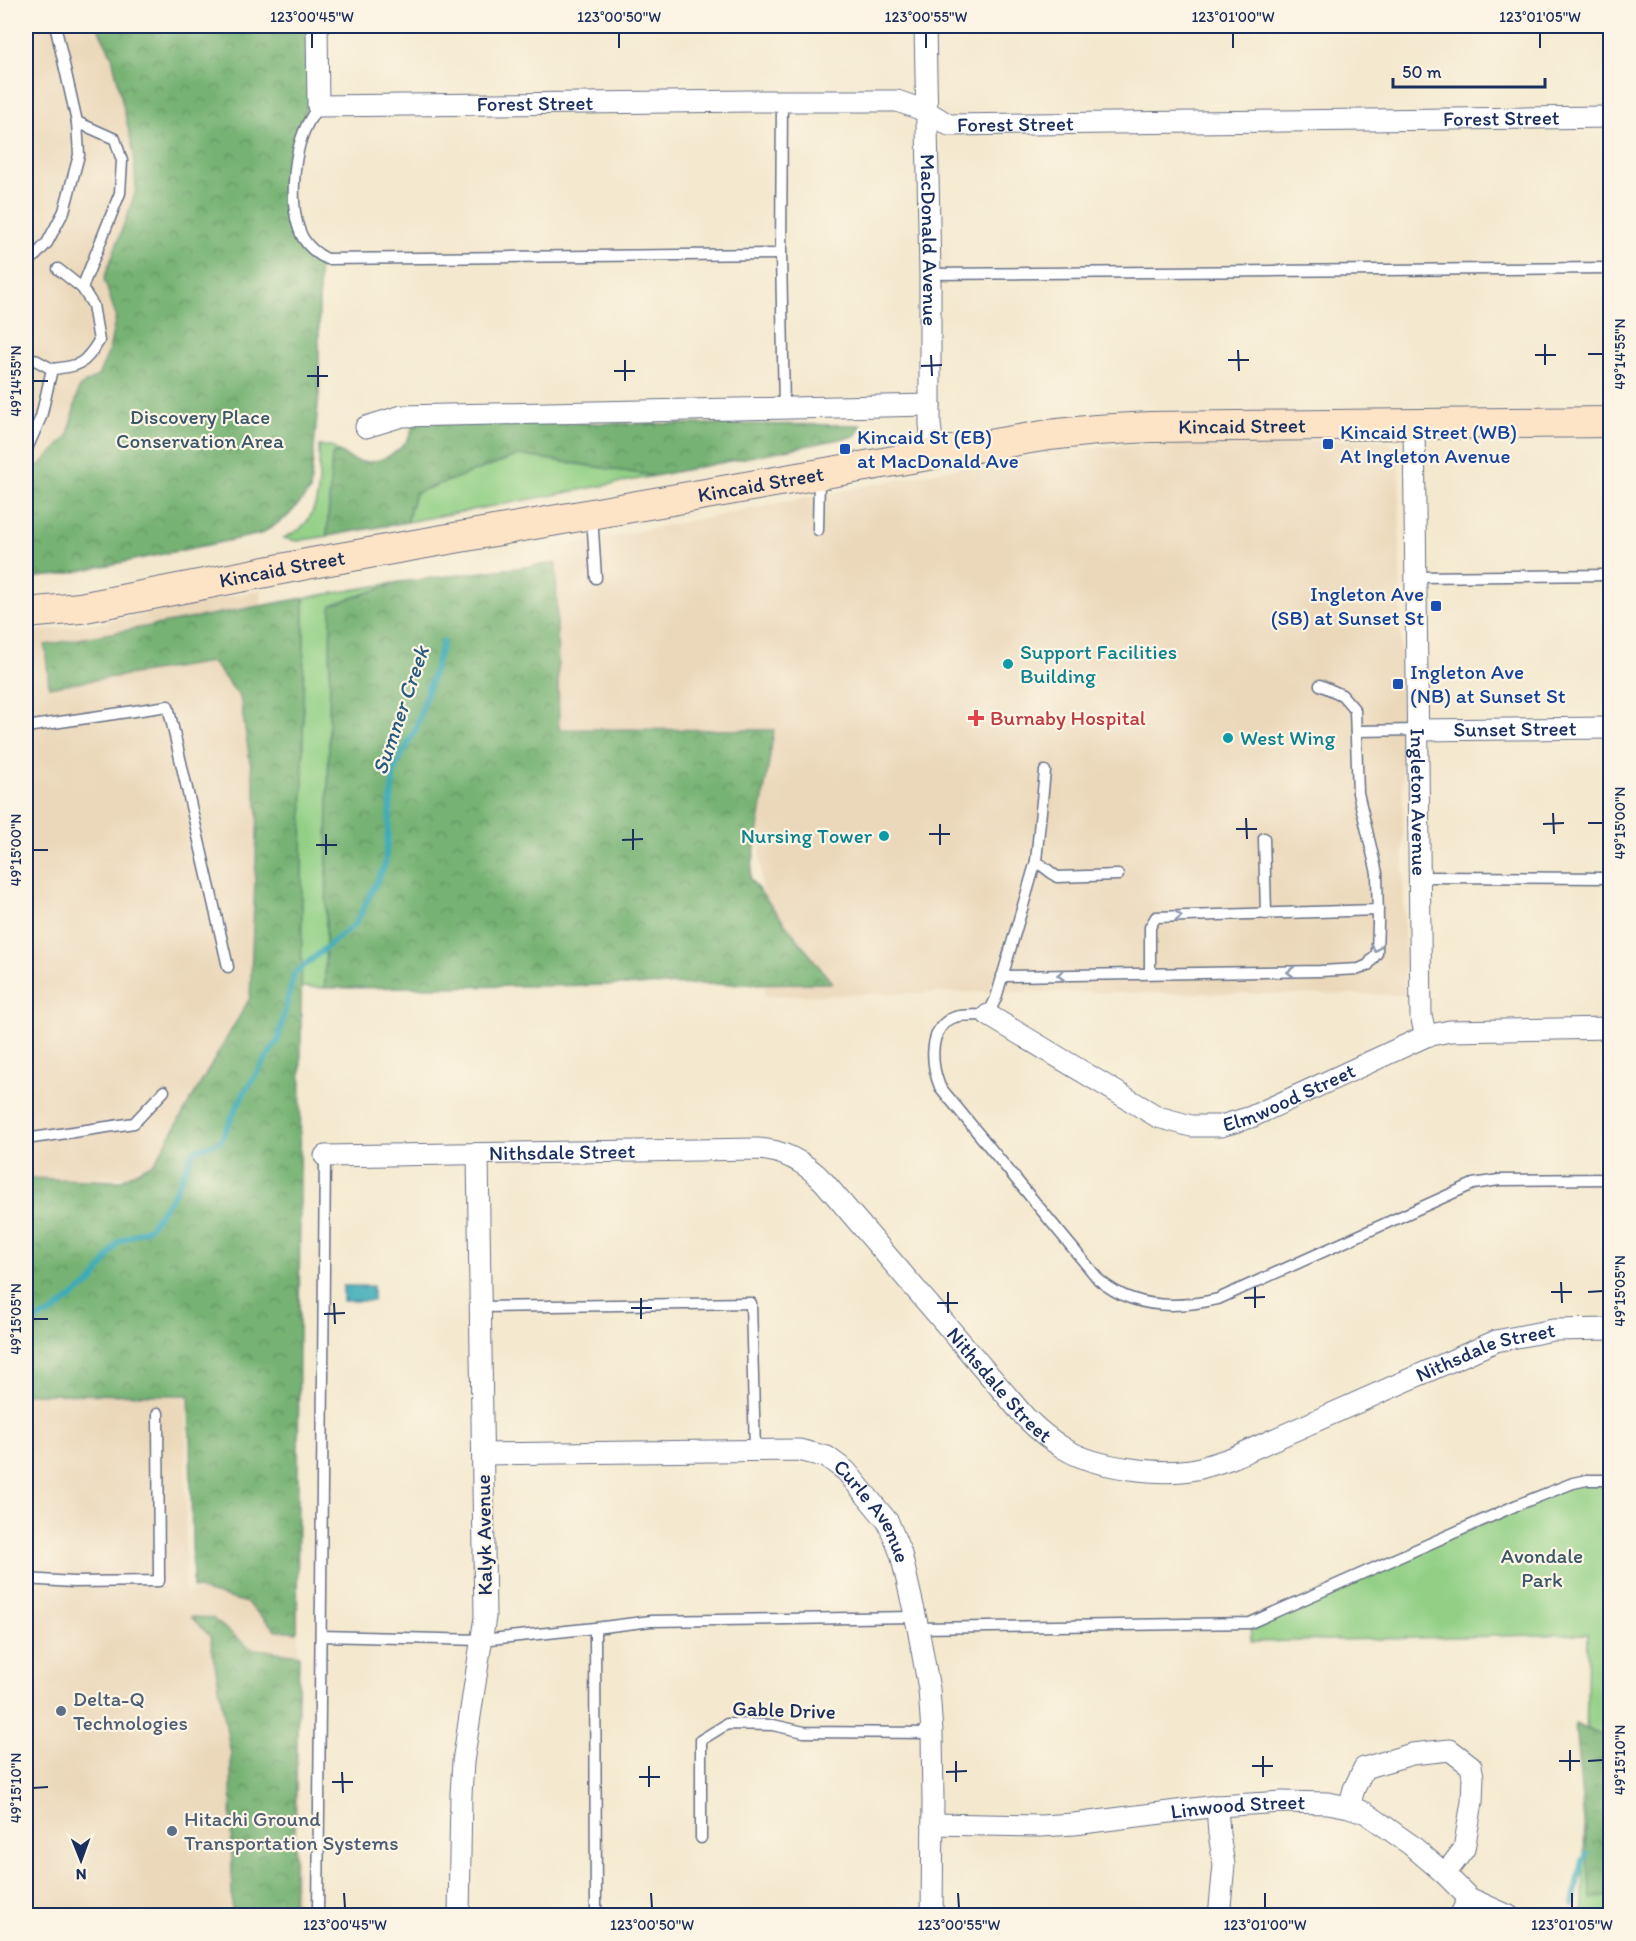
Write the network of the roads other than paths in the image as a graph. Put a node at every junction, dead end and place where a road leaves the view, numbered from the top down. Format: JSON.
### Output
{"nodes":[{"id":1,"x":53,"y":26,"type":"edge"},
{"id":2,"x":317,"y":26,"type":"edge"},
{"id":3,"x":925,"y":26,"type":"edge"},
{"id":4,"x":782,"y":101,"type":"junction"},
{"id":5,"x":318,"y":106,"type":"junction"},
{"id":6,"x":926,"y":111,"type":"junction"},
{"id":7,"x":1611,"y":117,"type":"edge"},
{"id":8,"x":77,"y":122,"type":"junction"},
{"id":9,"x":780,"y":254,"type":"junction"},
{"id":10,"x":34,"y":257,"type":"dead end"},
{"id":11,"x":1611,"y":268,"type":"edge"},
{"id":12,"x":58,"y":269,"type":"dead end"},
{"id":13,"x":930,"y":274,"type":"junction"},
{"id":14,"x":82,"y":288,"type":"junction"},
{"id":15,"x":26,"y":355,"type":"edge"},
{"id":16,"x":52,"y":369,"type":"junction"},
{"id":17,"x":930,"y":405,"type":"junction"},
{"id":18,"x":784,"y":408,"type":"junction"},
{"id":19,"x":1611,"y":422,"type":"edge"},
{"id":20,"x":1414,"y":424,"type":"junction"},
{"id":21,"x":366,"y":427,"type":"dead end"},
{"id":22,"x":26,"y":451,"type":"edge"},
{"id":23,"x":934,"y":454,"type":"junction"},
{"id":24,"x":819,"y":474,"type":"junction"},
{"id":25,"x":592,"y":514,"type":"junction"},
{"id":26,"x":819,"y":530,"type":"dead end"},
{"id":27,"x":1611,"y":575,"type":"edge"},
{"id":28,"x":1417,"y":577,"type":"junction"},
{"id":29,"x":596,"y":578,"type":"dead end"},
{"id":30,"x":26,"y":613,"type":"edge"},
{"id":31,"x":1320,"y":685,"type":"dead end"},
{"id":32,"x":26,"y":727,"type":"edge"},
{"id":33,"x":1611,"y":728,"type":"edge"},
{"id":34,"x":1419,"y":730,"type":"junction"},
{"id":35,"x":1356,"y":731,"type":"junction"},
{"id":36,"x":1045,"y":771,"type":"dead end"},
{"id":37,"x":1264,"y":838,"type":"dead end"},
{"id":38,"x":1036,"y":861,"type":"junction"},
{"id":39,"x":1118,"y":875,"type":"dead end"},
{"id":40,"x":1420,"y":877,"type":"junction"},
{"id":41,"x":1611,"y":878,"type":"edge"},
{"id":42,"x":1378,"y":910,"type":"junction"},
{"id":43,"x":1266,"y":914,"type":"junction"},
{"id":44,"x":228,"y":967,"type":"dead end"},
{"id":45,"x":1150,"y":973,"type":"junction"},
{"id":46,"x":1002,"y":976,"type":"junction"},
{"id":47,"x":988,"y":1015,"type":"junction"},
{"id":48,"x":1611,"y":1029,"type":"edge"},
{"id":49,"x":1426,"y":1036,"type":"junction"},
{"id":50,"x":164,"y":1091,"type":"dead end"},
{"id":51,"x":26,"y":1139,"type":"edge"},
{"id":52,"x":478,"y":1154,"type":"junction"},
{"id":53,"x":325,"y":1155,"type":"joint"},
{"id":54,"x":1611,"y":1179,"type":"edge"},
{"id":55,"x":481,"y":1307,"type":"junction"},
{"id":56,"x":1611,"y":1329,"type":"edge"},
{"id":57,"x":158,"y":1413,"type":"dead end"},
{"id":58,"x":755,"y":1451,"type":"junction"},
{"id":59,"x":483,"y":1454,"type":"junction"},
{"id":60,"x":1611,"y":1480,"type":"edge"},
{"id":61,"x":26,"y":1579,"type":"edge"},
{"id":62,"x":916,"y":1622,"type":"junction"},
{"id":63,"x":595,"y":1628,"type":"junction"},
{"id":64,"x":321,"y":1636,"type":"junction"},
{"id":65,"x":482,"y":1640,"type":"junction"},
{"id":66,"x":932,"y":1733,"type":"junction"},
{"id":67,"x":1217,"y":1806,"type":"junction"},
{"id":68,"x":1349,"y":1807,"type":"junction"},
{"id":69,"x":933,"y":1824,"type":"junction"},
{"id":70,"x":701,"y":1838,"type":"dead end"},
{"id":71,"x":1445,"y":1874,"type":"junction"},
{"id":72,"x":1464,"y":1907,"type":"edge"},
{"id":73,"x":318,"y":1916,"type":"edge"},
{"id":74,"x":459,"y":1916,"type":"edge"},
{"id":75,"x":597,"y":1916,"type":"edge"},
{"id":76,"x":932,"y":1916,"type":"edge"},
{"id":77,"x":1219,"y":1916,"type":"edge"},
{"id":78,"x":1509,"y":1916,"type":"edge"}],
"edges":[{"from":1,"to":8,"type":"lane"},
{"from":2,"to":5,"type":"street"},
{"from":3,"to":6,"type":"street","name":"MacDonald Avenue"},
{"from":4,"to":5,"type":"street","name":"Forest Street"},
{"from":4,"to":6,"type":"street","name":"Forest Street"},
{"from":4,"to":9,"type":"lane"},
{"from":5,"to":9,"type":"lane"},
{"from":6,"to":7,"type":"street","name":"Forest Street"},
{"from":6,"to":13,"type":"street","name":"MacDonald Avenue"},
{"from":8,"to":10,"type":"lane"},
{"from":8,"to":14,"type":"lane"},
{"from":9,"to":18,"type":"lane"},
{"from":11,"to":13,"type":"lane"},
{"from":12,"to":14,"type":"lane"},
{"from":13,"to":17,"type":"street","name":"MacDonald Avenue"},
{"from":14,"to":16,"type":"lane"},
{"from":15,"to":16,"type":"lane"},
{"from":16,"to":22,"type":"lane"},
{"from":17,"to":18,"type":"street"},
{"from":17,"to":23,"type":"street","name":"MacDonald Avenue"},
{"from":18,"to":21,"type":"street"},
{"from":19,"to":20,"type":"street","name":"Kincaid Street"},
{"from":20,"to":23,"type":"street","name":"Kincaid Street"},
{"from":20,"to":28,"type":"street","name":"Ingleton Avenue"},
{"from":23,"to":24,"type":"street","name":"Kincaid Street"},
{"from":24,"to":25,"type":"street","name":"Kincaid Street"},
{"from":24,"to":26,"type":"lane"},
{"from":25,"to":29,"type":"lane"},
{"from":25,"to":30,"type":"street","name":"Kincaid Street"},
{"from":27,"to":28,"type":"lane"},
{"from":28,"to":34,"type":"street","name":"Ingleton Avenue"},
{"from":31,"to":35,"type":"lane"},
{"from":32,"to":44,"type":"lane"},
{"from":33,"to":34,"type":"street","name":"Sunset Street"},
{"from":34,"to":35,"type":"lane"},
{"from":34,"to":40,"type":"street","name":"Ingleton Avenue"},
{"from":35,"to":42,"type":"lane"},
{"from":36,"to":38,"type":"lane"},
{"from":37,"to":43,"type":"lane"},
{"from":38,"to":39,"type":"lane"},
{"from":38,"to":46,"type":"lane"},
{"from":40,"to":41,"type":"lane"},
{"from":40,"to":49,"type":"street","name":"Ingleton Avenue"},
{"from":42,"to":43,"type":"lane"},
{"from":42,"to":45,"type":"lane","one_way":true},
{"from":45,"to":43,"type":"lane","one_way":true},
{"from":45,"to":46,"type":"lane","one_way":true},
{"from":46,"to":47,"type":"lane"},
{"from":47,"to":49,"type":"street","name":"Elmwood Street"},
{"from":47,"to":54,"type":"lane"},
{"from":48,"to":49,"type":"street","name":"Elmwood Street"},
{"from":50,"to":51,"type":"lane"},
{"from":52,"to":53,"type":"street","name":"Nithsdale Street"},
{"from":52,"to":55,"type":"street","name":"Kalyk Avenue"},
{"from":52,"to":56,"type":"street","name":"Nithsdale Street"},
{"from":53,"to":64,"type":"lane"},
{"from":55,"to":58,"type":"lane"},
{"from":55,"to":59,"type":"street","name":"Kalyk Avenue"},
{"from":57,"to":61,"type":"lane"},
{"from":58,"to":59,"type":"street","name":"Curle Avenue"},
{"from":58,"to":62,"type":"street","name":"Curle Avenue"},
{"from":59,"to":65,"type":"street","name":"Kalyk Avenue"},
{"from":60,"to":62,"type":"lane"},
{"from":62,"to":63,"type":"lane"},
{"from":62,"to":66,"type":"street","name":"Curle Avenue"},
{"from":63,"to":65,"type":"lane"},
{"from":63,"to":75,"type":"lane"},
{"from":64,"to":65,"type":"lane"},
{"from":64,"to":73,"type":"lane"},
{"from":65,"to":74,"type":"street","name":"Kalyk Avenue"},
{"from":66,"to":69,"type":"street","name":"Curle Avenue"},
{"from":66,"to":70,"type":"lane","name":"Gable Drive"},
{"from":67,"to":68,"type":"street","name":"Linwood Street"},
{"from":67,"to":69,"type":"street","name":"Linwood Street"},
{"from":67,"to":77,"type":"street"},
{"from":68,"to":71,"type":"street","name":"Linwood Street"},
{"from":68,"to":71,"type":"street"},
{"from":69,"to":76,"type":"street","name":"Curle Avenue"},
{"from":71,"to":72,"type":"street","name":"Linwood Street"},
{"from":72,"to":78,"type":"street","name":"Linwood Street"}]}
